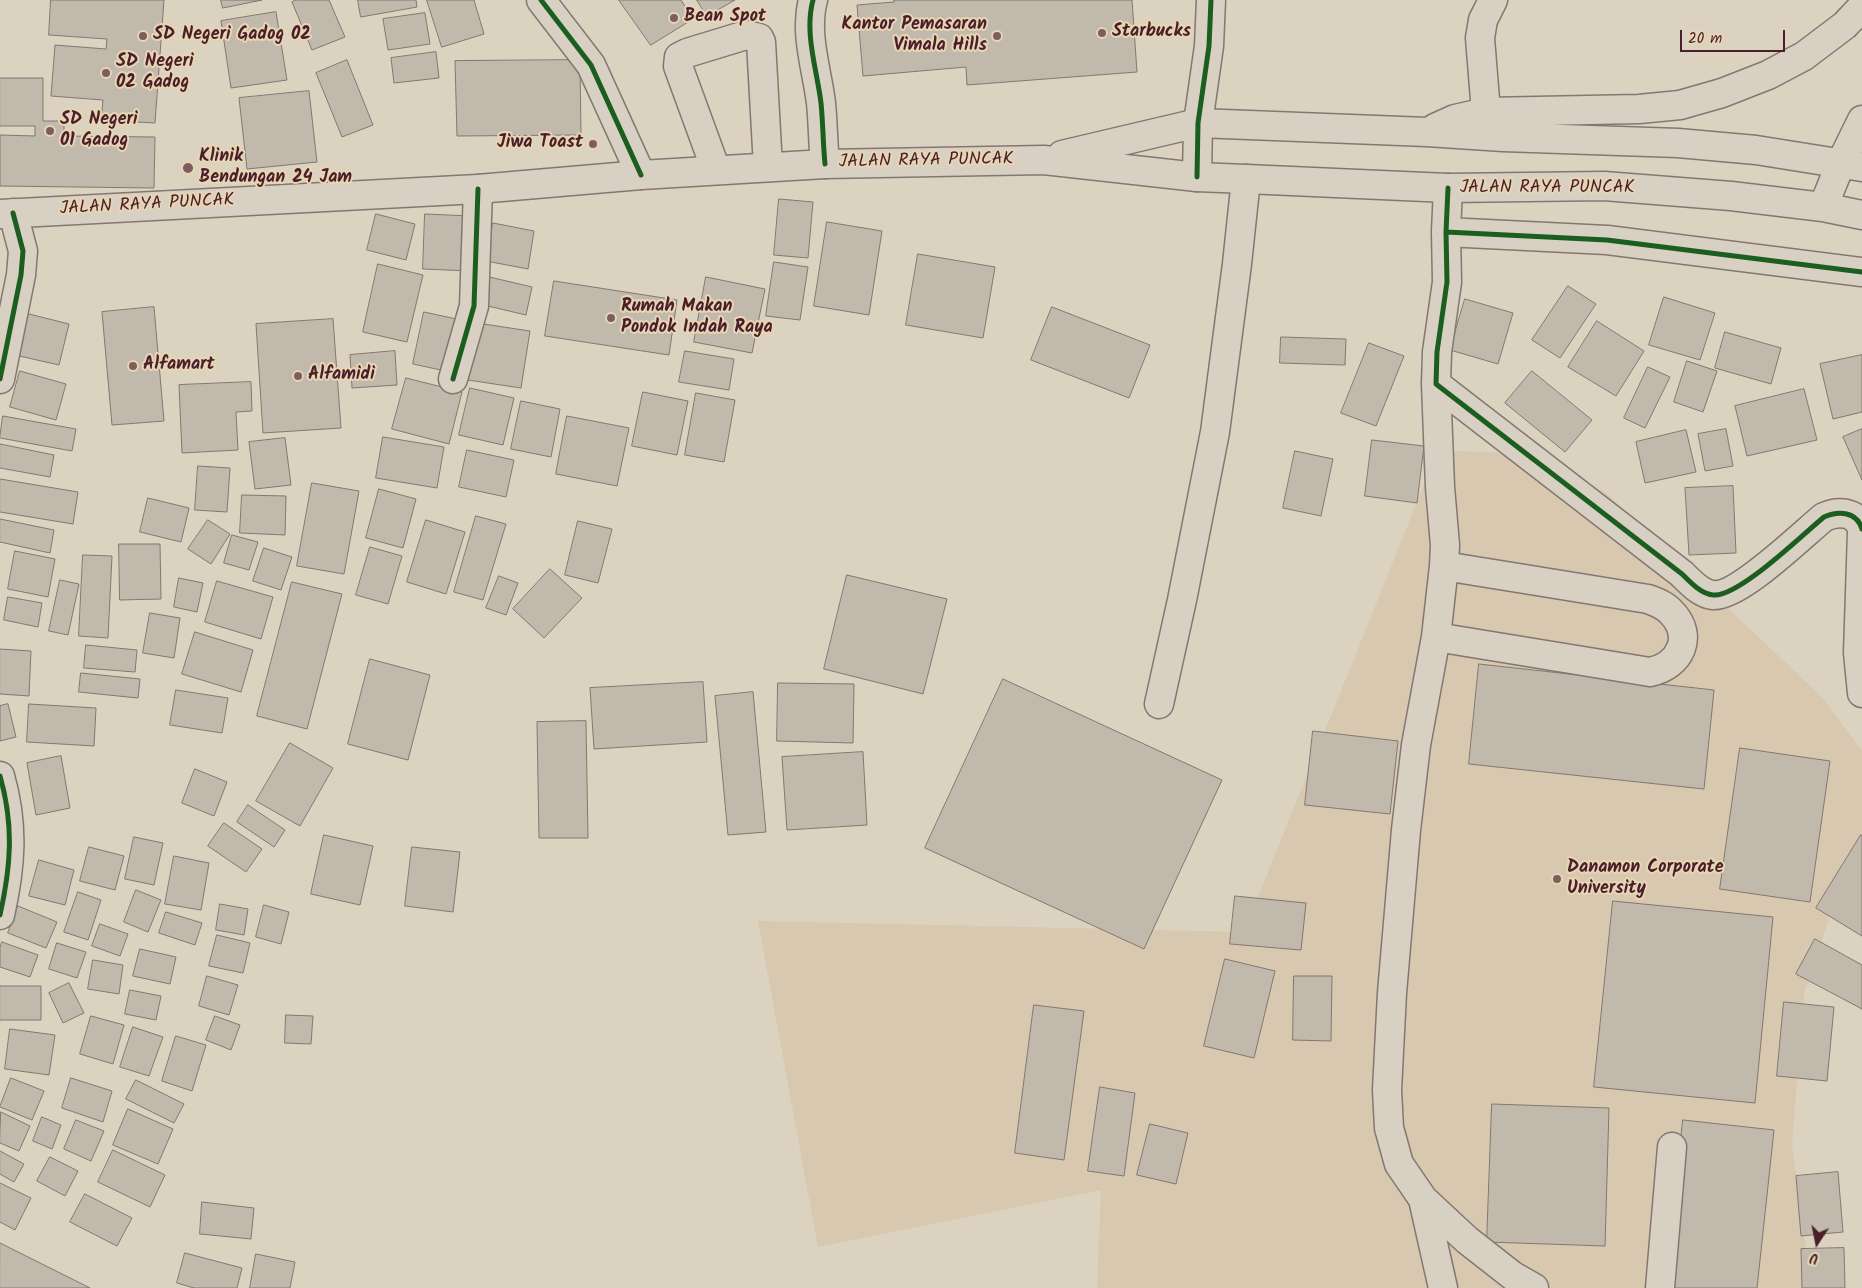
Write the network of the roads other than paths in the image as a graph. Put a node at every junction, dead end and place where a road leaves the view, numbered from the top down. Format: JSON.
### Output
{"nodes":[{"id":1,"x":541,"y":0,"type":"edge"},
{"id":2,"x":813,"y":0,"type":"edge"},
{"id":3,"x":1211,"y":0,"type":"edge"},
{"id":4,"x":1493,"y":0,"type":"edge"},
{"id":5,"x":1862,"y":7,"type":"edge"},
{"id":6,"x":1486,"y":112,"type":"junction"},
{"id":7,"x":1862,"y":120,"type":"edge"},
{"id":8,"x":1198,"y":123,"type":"junction"},
{"id":9,"x":1427,"y":132,"type":"junction"},
{"id":10,"x":1044,"y":160,"type":"junction"},
{"id":11,"x":825,"y":164,"type":"junction"},
{"id":12,"x":1851,"y":165,"type":"edge"},
{"id":13,"x":768,"y":167,"type":"junction"},
{"id":14,"x":716,"y":170,"type":"junction"},
{"id":15,"x":641,"y":175,"type":"junction"},
{"id":16,"x":1197,"y":176,"type":"junction"},
{"id":17,"x":1246,"y":179,"type":"junction"},
{"id":18,"x":1448,"y":188,"type":"junction"},
{"id":19,"x":478,"y":189,"type":"junction"},
{"id":20,"x":1823,"y":207,"type":"junction"},
{"id":21,"x":7,"y":214,"type":"edge"},
{"id":22,"x":1862,"y":215,"type":"edge"},
{"id":23,"x":1446,"y":232,"type":"junction"},
{"id":24,"x":1862,"y":272,"type":"edge"},
{"id":25,"x":0,"y":379,"type":"edge"},
{"id":26,"x":452,"y":379,"type":"dead end"},
{"id":27,"x":1436,"y":384,"type":"junction"},
{"id":28,"x":1862,"y":530,"type":"edge"},
{"id":29,"x":1444,"y":566,"type":"junction"},
{"id":30,"x":1436,"y":637,"type":"junction"},
{"id":31,"x":1862,"y":693,"type":"edge"},
{"id":32,"x":1159,"y":704,"type":"dead end"},
{"id":33,"x":0,"y":776,"type":"edge"},
{"id":34,"x":0,"y":915,"type":"edge"},
{"id":35,"x":1672,"y":1147,"type":"dead end"},
{"id":36,"x":1422,"y":1199,"type":"junction"},
{"id":37,"x":1443,"y":1288,"type":"edge"},
{"id":38,"x":1534,"y":1288,"type":"edge"},
{"id":39,"x":1660,"y":1288,"type":"edge"}],
"edges":[{"from":1,"to":15,"type":"main road"},
{"from":2,"to":11,"type":"main road"},
{"from":3,"to":8,"type":"main road"},
{"from":4,"to":6,"type":"main road"},
{"from":5,"to":6,"type":"main road"},
{"from":6,"to":9,"type":"main road"},
{"from":7,"to":12,"type":"main road"},
{"from":8,"to":9,"type":"main road","name":"JALAN RAYA PUNCAK"},
{"from":8,"to":10,"type":"main road","name":"JALAN RAYA PUNCAK"},
{"from":8,"to":16,"type":"main road"},
{"from":9,"to":12,"type":"main road","name":"JALAN RAYA PUNCAK"},
{"from":10,"to":11,"type":"main road","name":"JALAN RAYA PUNCAK"},
{"from":10,"to":16,"type":"main road","name":"JALAN RAYA PUNCAK"},
{"from":11,"to":13,"type":"main road","name":"JALAN RAYA PUNCAK"},
{"from":12,"to":20,"type":"main road"},
{"from":13,"to":14,"type":"main road","name":"JALAN RAYA PUNCAK"},
{"from":13,"to":14,"type":"main road"},
{"from":14,"to":15,"type":"main road","name":"JALAN RAYA PUNCAK"},
{"from":15,"to":19,"type":"main road","name":"JALAN RAYA PUNCAK"},
{"from":16,"to":17,"type":"main road","name":"JALAN RAYA PUNCAK"},
{"from":17,"to":18,"type":"main road","name":"JALAN RAYA PUNCAK"},
{"from":17,"to":32,"type":"main road"},
{"from":18,"to":20,"type":"main road","name":"JALAN RAYA PUNCAK"},
{"from":18,"to":23,"type":"main road"},
{"from":19,"to":21,"type":"main road","name":"JALAN RAYA PUNCAK"},
{"from":19,"to":26,"type":"main road"},
{"from":20,"to":22,"type":"main road","name":"JALAN RAYA PUNCAK"},
{"from":21,"to":25,"type":"main road"},
{"from":23,"to":24,"type":"main road"},
{"from":23,"to":27,"type":"main road"},
{"from":27,"to":28,"type":"main road"},
{"from":27,"to":29,"type":"main road"},
{"from":28,"to":31,"type":"main road"},
{"from":29,"to":30,"type":"main road"},
{"from":29,"to":30,"type":"main road"},
{"from":30,"to":36,"type":"main road"},
{"from":33,"to":34,"type":"main road"},
{"from":35,"to":39,"type":"main road"},
{"from":36,"to":37,"type":"main road"},
{"from":36,"to":38,"type":"main road"}]}
